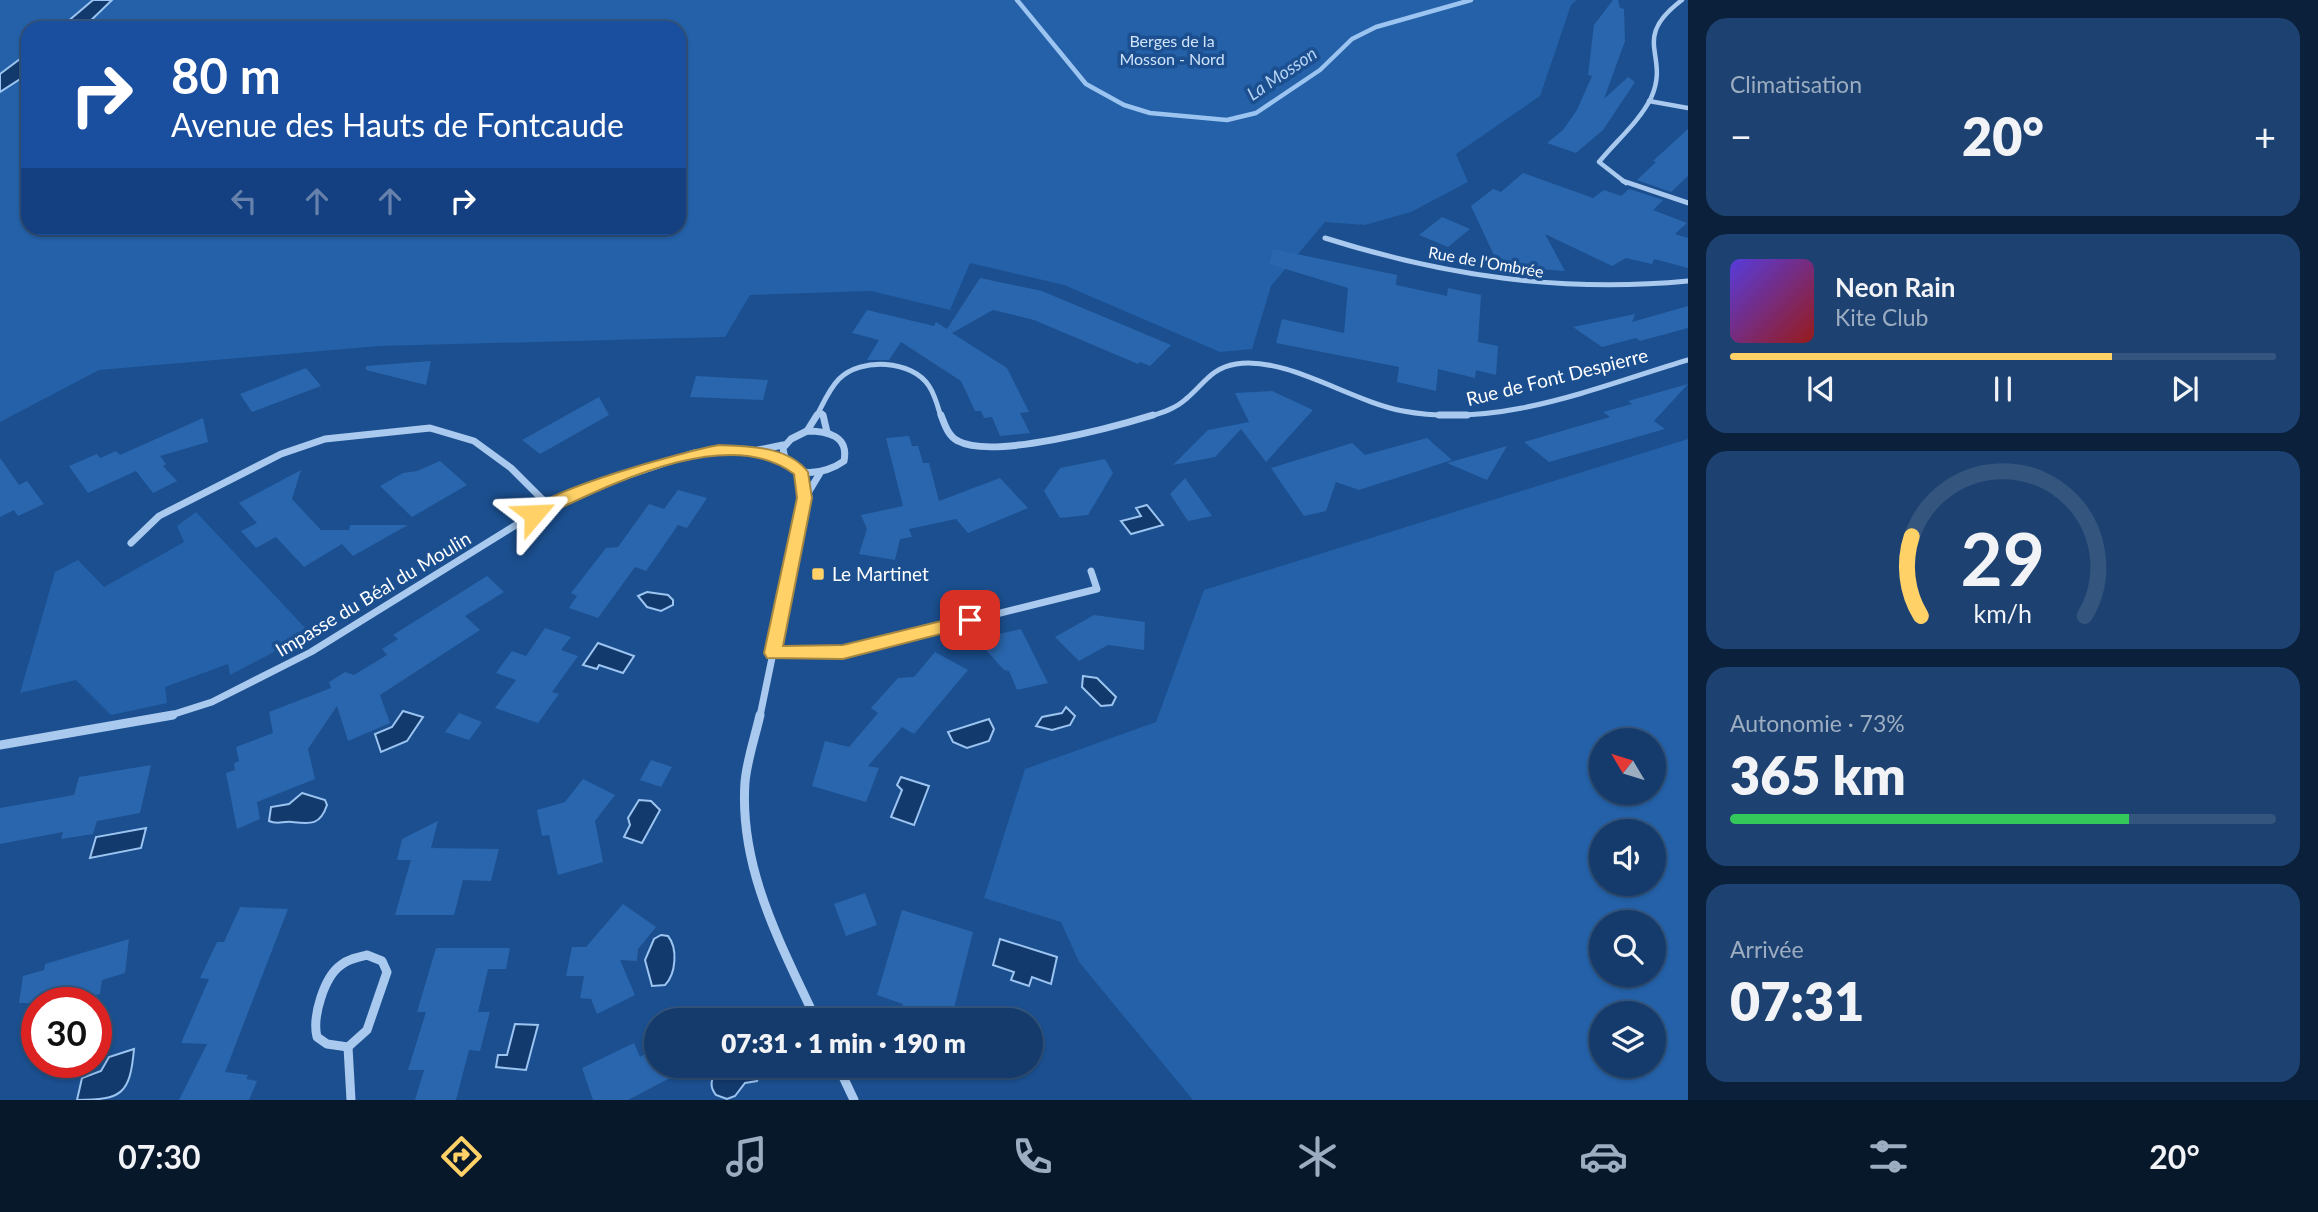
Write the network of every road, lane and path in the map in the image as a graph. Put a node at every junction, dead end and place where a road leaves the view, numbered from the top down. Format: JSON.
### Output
{"nodes":[{"id":1,"x":1682,"y":0,"type":"edge"},
{"id":2,"x":1649,"y":101,"type":"junction"},
{"id":3,"x":1688,"y":108,"type":"edge"},
{"id":4,"x":1688,"y":204,"type":"edge"},
{"id":5,"x":1325,"y":238,"type":"dead end"},
{"id":6,"x":1688,"y":281,"type":"edge"},
{"id":7,"x":1688,"y":360,"type":"edge"},
{"id":8,"x":822,"y":413,"type":"junction"},
{"id":9,"x":807,"y":431,"type":"junction"},
{"id":10,"x":827,"y":432,"type":"junction"},
{"id":11,"x":783,"y":445,"type":"junction"},
{"id":12,"x":754,"y":451,"type":"junction"},
{"id":13,"x":783,"y":459,"type":"junction"},
{"id":14,"x":801,"y":472,"type":"junction"},
{"id":15,"x":820,"y":474,"type":"junction"},
{"id":16,"x":805,"y":498,"type":"junction"},
{"id":17,"x":549,"y":506,"type":"junction"},
{"id":18,"x":131,"y":543,"type":"dead end"},
{"id":19,"x":1091,"y":571,"type":"dead end"},
{"id":20,"x":773,"y":653,"type":"junction"},
{"id":21,"x":0,"y":745,"type":"edge"},
{"id":22,"x":810,"y":1008,"type":"edge"},
{"id":23,"x":348,"y":1047,"type":"junction"},
{"id":24,"x":844,"y":1078,"type":"edge"},
{"id":25,"x":351,"y":1100,"type":"edge"},
{"id":26,"x":854,"y":1100,"type":"edge"}],
"edges":[{"from":1,"to":2,"type":"street"},
{"from":2,"to":3,"type":"street"},
{"from":2,"to":4,"type":"street"},
{"from":5,"to":6,"type":"street","name":"Rue de l'Ombrée"},
{"from":7,"to":8,"type":"street","name":"Rue de Font Despierre"},
{"from":8,"to":9,"type":"street","name":"Rue de Font Despierre"},
{"from":8,"to":10,"type":"street"},
{"from":9,"to":10,"type":"street"},
{"from":9,"to":11,"type":"street"},
{"from":10,"to":15,"type":"street"},
{"from":11,"to":12,"type":"street","name":"Impasse du Béal du Moulin"},
{"from":11,"to":13,"type":"street"},
{"from":12,"to":13,"type":"street","name":"Impasse du Béal du Moulin"},
{"from":12,"to":17,"type":"street","name":"Impasse du Béal du Moulin"},
{"from":13,"to":14,"type":"street"},
{"from":14,"to":15,"type":"street"},
{"from":14,"to":16,"type":"street"},
{"from":15,"to":16,"type":"street"},
{"from":16,"to":20,"type":"street"},
{"from":17,"to":18,"type":"street"},
{"from":17,"to":21,"type":"street","name":"Impasse du Béal du Moulin"},
{"from":19,"to":20,"type":"street"},
{"from":20,"to":22,"type":"street"},
{"from":23,"to":23,"type":"street"},
{"from":23,"to":25,"type":"street"},
{"from":24,"to":26,"type":"street"}]}
